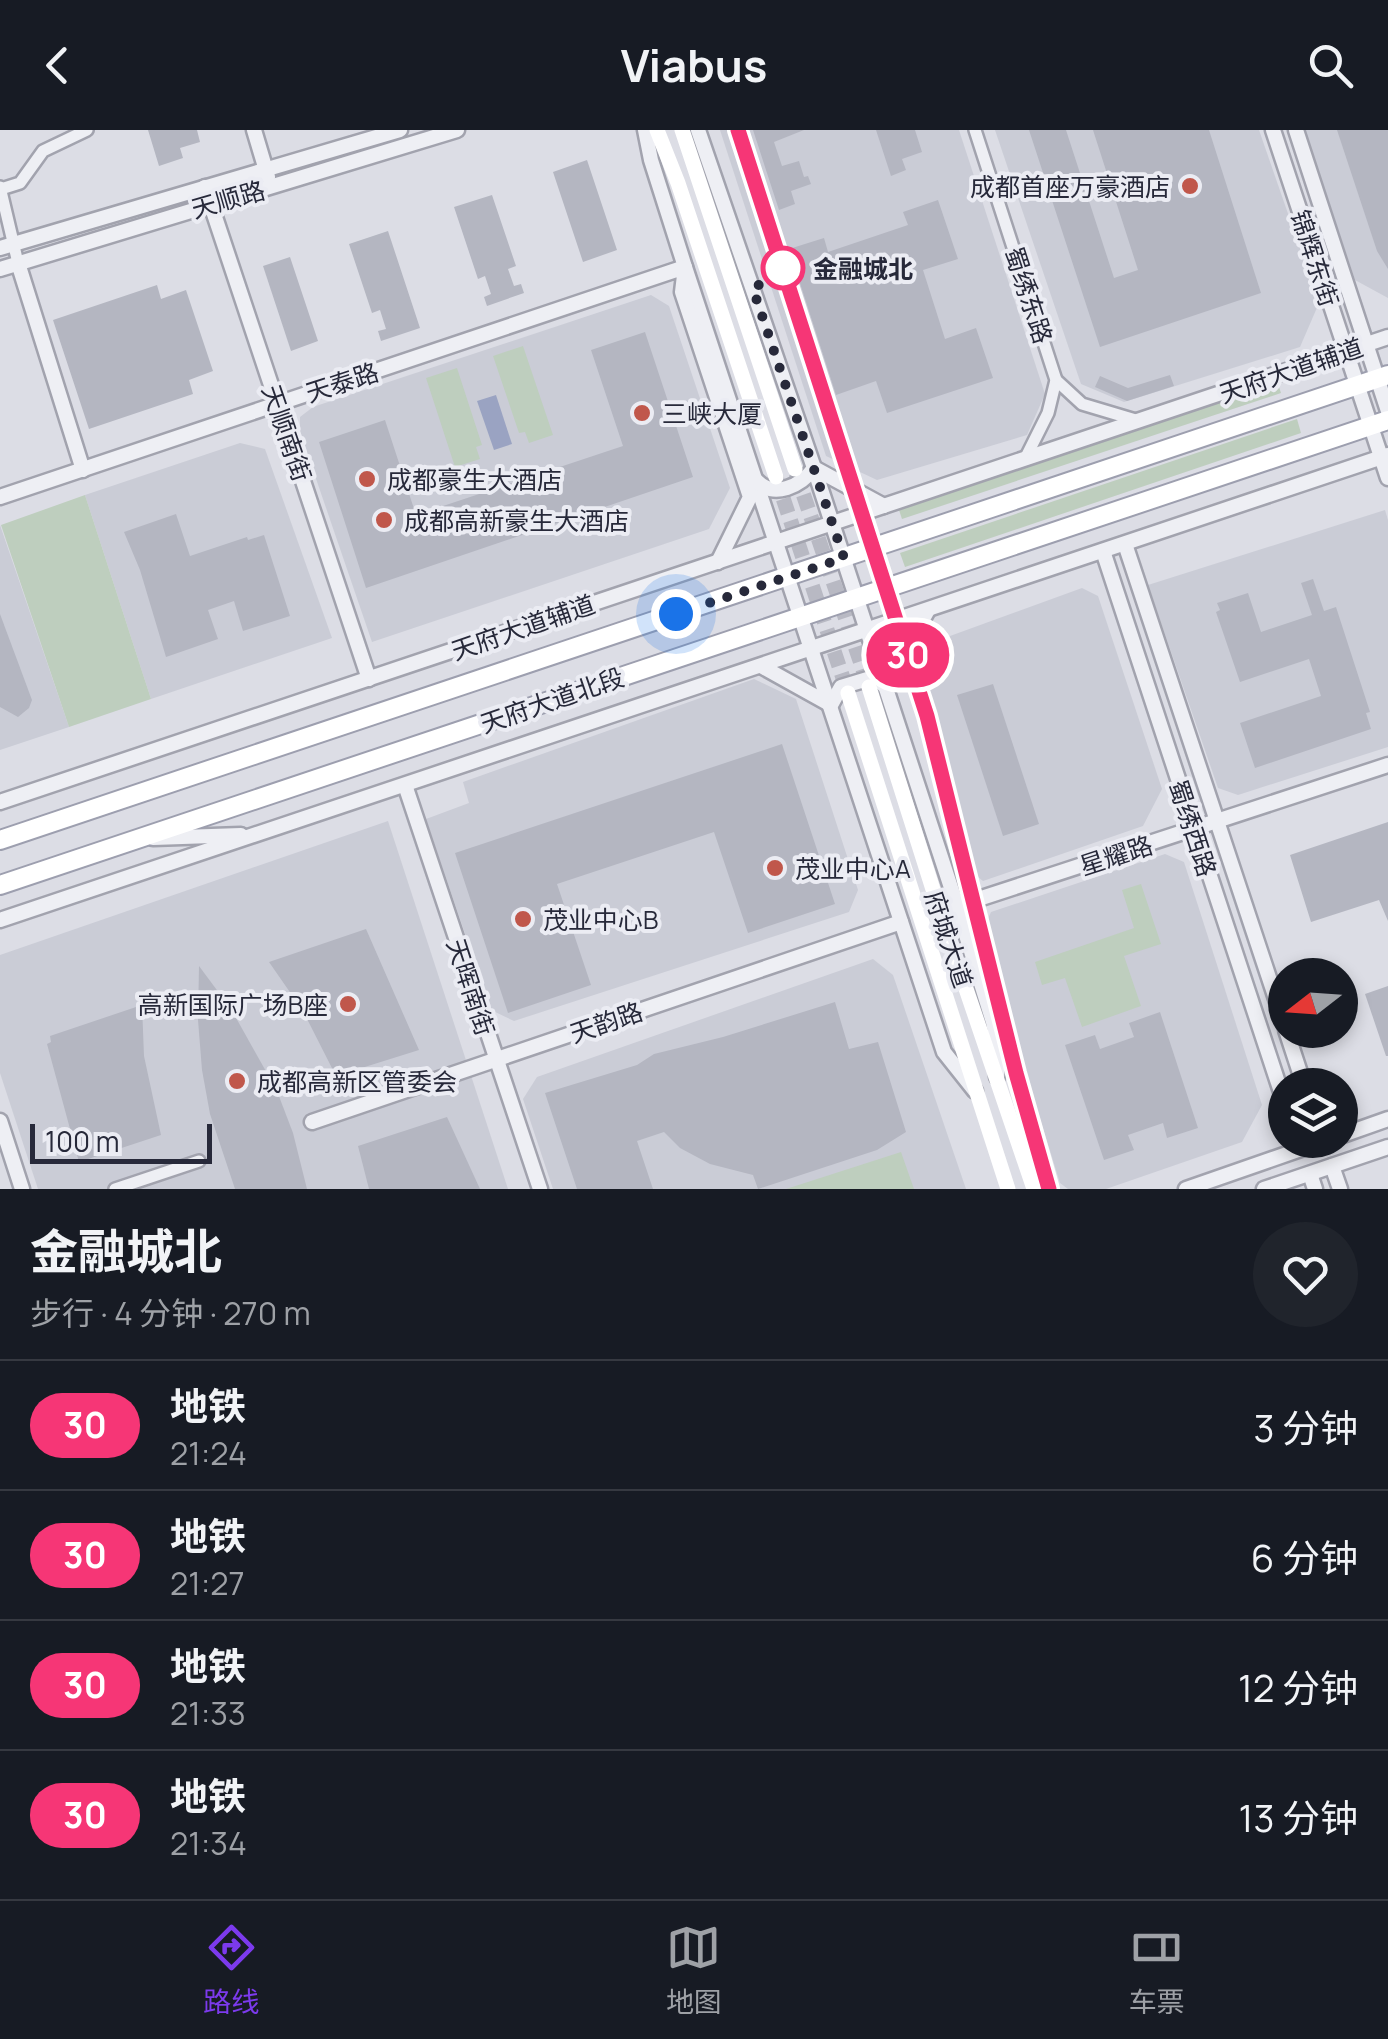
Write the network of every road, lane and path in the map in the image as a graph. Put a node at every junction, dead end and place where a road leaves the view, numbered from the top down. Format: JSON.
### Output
{"nodes":[{"id":1,"x":88,"y":130,"type":"edge"},
{"id":2,"x":254,"y":130,"type":"edge"},
{"id":3,"x":400,"y":130,"type":"edge"},
{"id":4,"x":457,"y":130,"type":"edge"},
{"id":5,"x":645,"y":130,"type":"edge"},
{"id":6,"x":657,"y":130,"type":"edge"},
{"id":7,"x":682,"y":130,"type":"edge"},
{"id":8,"x":698,"y":130,"type":"edge"},
{"id":9,"x":975,"y":130,"type":"edge"},
{"id":10,"x":1273,"y":130,"type":"edge"},
{"id":11,"x":1296,"y":130,"type":"edge"},
{"id":12,"x":266,"y":170,"type":"junction"},
{"id":13,"x":205,"y":187,"type":"junction"},
{"id":14,"x":270,"y":187,"type":"junction"},
{"id":15,"x":0,"y":188,"type":"edge"},
{"id":16,"x":210,"y":203,"type":"junction"},
{"id":17,"x":7,"y":245,"type":"edge"},
{"id":18,"x":18,"y":263,"type":"junction"},
{"id":19,"x":685,"y":267,"type":"junction"},
{"id":20,"x":0,"y":268,"type":"edge"},
{"id":21,"x":1388,"y":337,"type":"edge"},
{"id":22,"x":1366,"y":344,"type":"junction"},
{"id":23,"x":1346,"y":351,"type":"junction"},
{"id":24,"x":1383,"y":377,"type":"edge"},
{"id":25,"x":1056,"y":380,"type":"junction"},
{"id":26,"x":1357,"y":386,"type":"junction"},
{"id":27,"x":276,"y":403,"type":"junction"},
{"id":28,"x":1388,"y":411,"type":"edge"},
{"id":29,"x":1138,"y":421,"type":"junction"},
{"id":30,"x":1379,"y":423,"type":"edge"},
{"id":31,"x":1384,"y":457,"type":"edge"},
{"id":32,"x":1025,"y":459,"type":"junction"},
{"id":33,"x":814,"y":468,"type":"junction"},
{"id":34,"x":794,"y":469,"type":"tunnel mouth"},
{"id":35,"x":83,"y":470,"type":"junction"},
{"id":36,"x":776,"y":477,"type":"tunnel mouth"},
{"id":37,"x":1388,"y":478,"type":"edge"},
{"id":38,"x":756,"y":481,"type":"junction"},
{"id":39,"x":0,"y":497,"type":"edge"},
{"id":40,"x":884,"y":506,"type":"junction"},
{"id":41,"x":832,"y":523,"type":"junction"},
{"id":42,"x":778,"y":542,"type":"junction"},
{"id":43,"x":1125,"y":544,"type":"junction"},
{"id":44,"x":1103,"y":551,"type":"junction"},
{"id":45,"x":844,"y":558,"type":"junction"},
{"id":46,"x":718,"y":562,"type":"junction"},
{"id":47,"x":789,"y":576,"type":"junction"},
{"id":48,"x":856,"y":598,"type":"junction"},
{"id":49,"x":928,"y":610,"type":"junction"},
{"id":50,"x":802,"y":616,"type":"junction"},
{"id":51,"x":867,"y":630,"type":"junction"},
{"id":52,"x":812,"y":648,"type":"junction"},
{"id":53,"x":761,"y":666,"type":"junction"},
{"id":54,"x":370,"y":678,"type":"junction"},
{"id":55,"x":869,"y":687,"type":"tunnel mouth"},
{"id":56,"x":886,"y":687,"type":"junction"},
{"id":57,"x":848,"y":693,"type":"tunnel mouth"},
{"id":58,"x":831,"y":704,"type":"junction"},
{"id":59,"x":1388,"y":765,"type":"edge"},
{"id":60,"x":405,"y":785,"type":"junction"},
{"id":61,"x":0,"y":802,"type":"edge"},
{"id":62,"x":1217,"y":823,"type":"junction"},
{"id":63,"x":1193,"y":830,"type":"junction"},
{"id":64,"x":256,"y":835,"type":"junction"},
{"id":65,"x":137,"y":839,"type":"junction"},
{"id":66,"x":0,"y":840,"type":"edge"},
{"id":67,"x":0,"y":885,"type":"edge"},
{"id":68,"x":958,"y":906,"type":"junction"},
{"id":69,"x":0,"y":920,"type":"edge"},
{"id":70,"x":900,"y":922,"type":"junction"},
{"id":71,"x":1268,"y":975,"type":"edge"},
{"id":72,"x":495,"y":1060,"type":"junction"},
{"id":73,"x":1273,"y":1068,"type":"edge"},
{"id":74,"x":996,"y":1078,"type":"junction"},
{"id":75,"x":977,"y":1095,"type":"junction"},
{"id":76,"x":1388,"y":1119,"type":"edge"},
{"id":77,"x":0,"y":1121,"type":"edge"},
{"id":78,"x":312,"y":1122,"type":"dead end"},
{"id":79,"x":1358,"y":1130,"type":"edge"},
{"id":80,"x":1388,"y":1147,"type":"edge"},
{"id":81,"x":1268,"y":1157,"type":"edge"},
{"id":82,"x":200,"y":1161,"type":"dead end"},
{"id":83,"x":1332,"y":1166,"type":"junction"},
{"id":84,"x":1312,"y":1182,"type":"edge"},
{"id":85,"x":22,"y":1189,"type":"edge"},
{"id":86,"x":115,"y":1189,"type":"edge"},
{"id":87,"x":540,"y":1189,"type":"edge"},
{"id":88,"x":1008,"y":1189,"type":"edge"},
{"id":89,"x":1034,"y":1189,"type":"edge"},
{"id":90,"x":1186,"y":1189,"type":"edge"},
{"id":91,"x":1264,"y":1189,"type":"edge"},
{"id":92,"x":1340,"y":1189,"type":"edge"}],
"edges":[{"from":1,"to":15,"type":"street"},
{"from":2,"to":12,"type":"street"},
{"from":3,"to":12,"type":"street","name":"天顺路"},
{"from":4,"to":14,"type":"street","name":"天顺路"},
{"from":5,"to":19,"type":"street"},
{"from":6,"to":36,"type":"main road"},
{"from":7,"to":34,"type":"main road"},
{"from":8,"to":33,"type":"street"},
{"from":9,"to":25,"type":"street","name":"蜀绣东路"},
{"from":10,"to":23,"type":"street","name":"锦辉东街"},
{"from":11,"to":22,"type":"street","name":"锦辉东街"},
{"from":12,"to":13,"type":"street","name":"天顺路"},
{"from":12,"to":14,"type":"street"},
{"from":13,"to":16,"type":"street","name":"天顺南街"},
{"from":13,"to":17,"type":"street","name":"天顺路"},
{"from":14,"to":16,"type":"street","name":"天顺路"},
{"from":15,"to":17,"type":"street"},
{"from":16,"to":18,"type":"street","name":"天顺路"},
{"from":16,"to":27,"type":"street","name":"天顺南街"},
{"from":17,"to":18,"type":"street"},
{"from":18,"to":20,"type":"street","name":"天顺路"},
{"from":18,"to":35,"type":"street"},
{"from":19,"to":27,"type":"street","name":"天泰路"},
{"from":19,"to":38,"type":"street"},
{"from":19,"to":46,"type":"street"},
{"from":21,"to":22,"type":"street","name":"天府大道辅道"},
{"from":22,"to":23,"type":"street","name":"天府大道辅道"},
{"from":22,"to":24,"type":"street","name":"锦辉东街"},
{"from":23,"to":26,"type":"street","name":"锦辉东街"},
{"from":23,"to":29,"type":"street","name":"天府大道辅道"},
{"from":24,"to":26,"type":"main road","name":"天府大道北段"},
{"from":24,"to":28,"type":"street","name":"锦辉东街"},
{"from":25,"to":29,"type":"street"},
{"from":25,"to":32,"type":"street"},
{"from":26,"to":30,"type":"street","name":"锦辉东街"},
{"from":26,"to":45,"type":"main road","name":"天府大道北段"},
{"from":27,"to":35,"type":"street","name":"天泰路"},
{"from":27,"to":54,"type":"street","name":"天顺南街"},
{"from":29,"to":32,"type":"street","name":"天府大道辅道"},
{"from":30,"to":31,"type":"street","name":"锦辉东街"},
{"from":30,"to":48,"type":"main road","name":"天府大道北段"},
{"from":31,"to":37,"type":"street","name":"锦辉东街"},
{"from":31,"to":43,"type":"street"},
{"from":32,"to":40,"type":"street","name":"天府大道辅道"},
{"from":33,"to":38,"type":"street"},
{"from":33,"to":40,"type":"street"},
{"from":33,"to":41,"type":"street"},
{"from":35,"to":39,"type":"street","name":"天泰路"},
{"from":38,"to":42,"type":"street"},
{"from":40,"to":41,"type":"street","name":"天府大道辅道"},
{"from":41,"to":42,"type":"street","name":"天府大道辅道"},
{"from":41,"to":45,"type":"street"},
{"from":42,"to":46,"type":"street","name":"天府大道辅道"},
{"from":42,"to":47,"type":"street"},
{"from":43,"to":44,"type":"street"},
{"from":43,"to":62,"type":"street","name":"蜀绣西路"},
{"from":44,"to":49,"type":"street"},
{"from":44,"to":63,"type":"street","name":"蜀绣西路"},
{"from":45,"to":47,"type":"main road","name":"天府大道北段"},
{"from":45,"to":48,"type":"street"},
{"from":46,"to":54,"type":"street","name":"天府大道辅道"},
{"from":47,"to":50,"type":"street"},
{"from":47,"to":66,"type":"main road","name":"天府大道北段"},
{"from":48,"to":50,"type":"main road","name":"天府大道北段"},
{"from":48,"to":51,"type":"street"},
{"from":49,"to":51,"type":"street"},
{"from":49,"to":56,"type":"street"},
{"from":50,"to":52,"type":"street"},
{"from":50,"to":65,"type":"main road","name":"天府大道北段"},
{"from":51,"to":52,"type":"street"},
{"from":51,"to":56,"type":"street"},
{"from":52,"to":53,"type":"street"},
{"from":52,"to":58,"type":"street"},
{"from":53,"to":58,"type":"street"},
{"from":53,"to":60,"type":"street"},
{"from":54,"to":61,"type":"street","name":"天府大道辅道"},
{"from":55,"to":74,"type":"main road","name":"府城大道"},
{"from":56,"to":58,"type":"street"},
{"from":56,"to":68,"type":"street"},
{"from":57,"to":75,"type":"main road","name":"府城大道"},
{"from":58,"to":70,"type":"street"},
{"from":59,"to":62,"type":"street","name":"星耀路"},
{"from":60,"to":64,"type":"street"},
{"from":60,"to":72,"type":"street","name":"天晖南街"},
{"from":62,"to":63,"type":"street","name":"星耀路"},
{"from":62,"to":71,"type":"street","name":"蜀绣西路"},
{"from":63,"to":68,"type":"street","name":"星耀路"},
{"from":63,"to":73,"type":"street","name":"蜀绣西路"},
{"from":64,"to":65,"type":"street"},
{"from":64,"to":69,"type":"street"},
{"from":65,"to":67,"type":"main road","name":"天府大道北段"},
{"from":68,"to":74,"type":"street"},
{"from":70,"to":72,"type":"street","name":"天韵路"},
{"from":70,"to":75,"type":"street"},
{"from":72,"to":78,"type":"street","name":"天韵路"},
{"from":72,"to":87,"type":"street","name":"天晖南街"},
{"from":74,"to":89,"type":"main road","name":"府城大道"},
{"from":75,"to":88,"type":"main road","name":"府城大道"},
{"from":76,"to":79,"type":"street"},
{"from":77,"to":85,"type":"street"},
{"from":80,"to":83,"type":"street"},
{"from":81,"to":90,"type":"street"},
{"from":82,"to":86,"type":"street"},
{"from":83,"to":84,"type":"street"},
{"from":83,"to":92,"type":"street"},
{"from":84,"to":91,"type":"street"}]}
